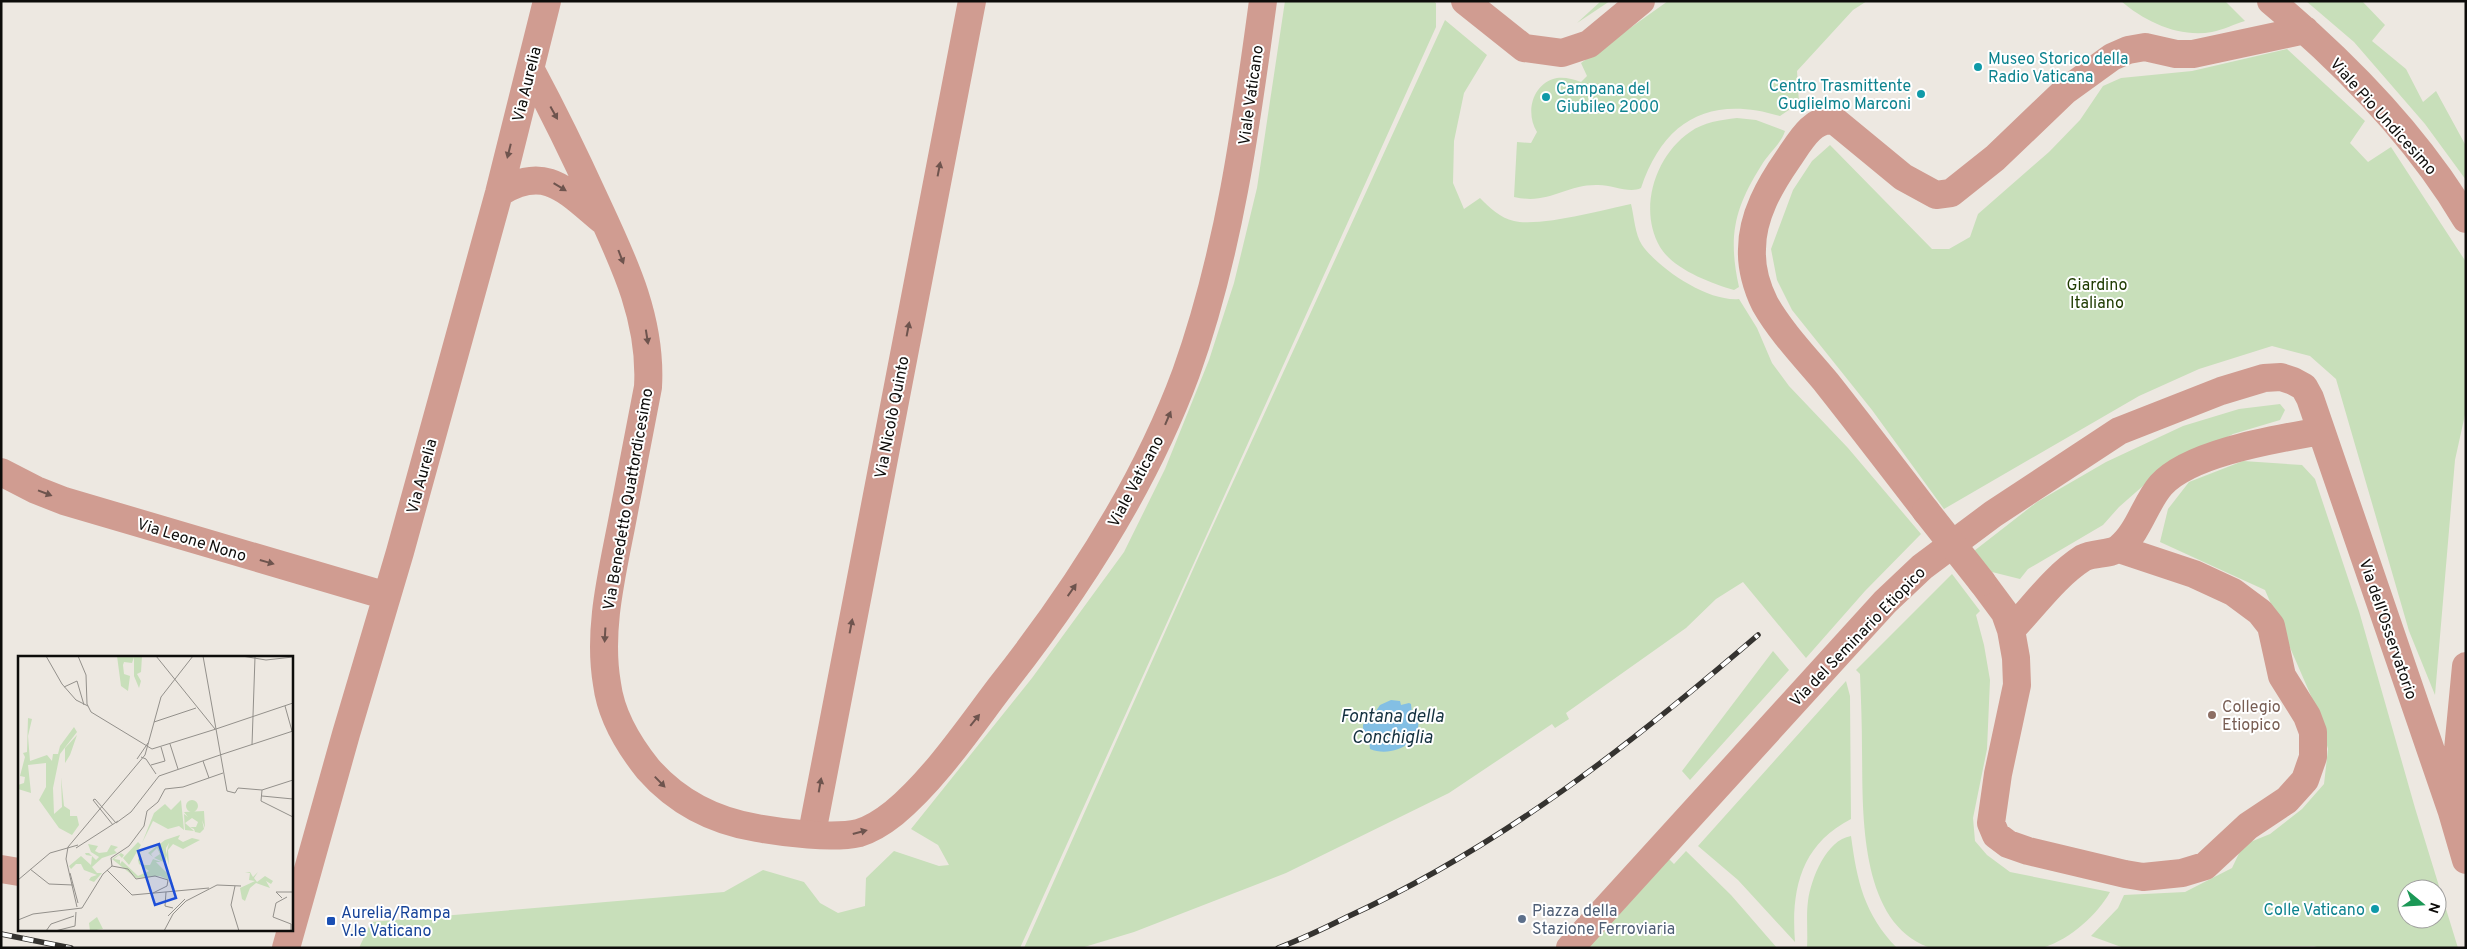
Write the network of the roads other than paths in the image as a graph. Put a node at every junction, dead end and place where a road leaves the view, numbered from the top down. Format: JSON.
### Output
{"nodes":[{"id":1,"x":547,"y":1,"type":"edge"},
{"id":2,"x":972,"y":1,"type":"edge"},
{"id":3,"x":1263,"y":1,"type":"edge"},
{"id":4,"x":1465,"y":1,"type":"edge"},
{"id":5,"x":1641,"y":1,"type":"edge"},
{"id":6,"x":2271,"y":1,"type":"edge"},
{"id":7,"x":2305,"y":30,"type":"junction"},
{"id":8,"x":531,"y":70,"type":"junction"},
{"id":9,"x":499,"y":193,"type":"junction"},
{"id":10,"x":2466,"y":218,"type":"edge"},
{"id":11,"x":607,"y":224,"type":"junction"},
{"id":12,"x":2310,"y":398,"type":"joint"},
{"id":13,"x":2321,"y":431,"type":"junction"},
{"id":14,"x":1,"y":472,"type":"edge"},
{"id":15,"x":2119,"y":549,"type":"junction"},
{"id":16,"x":387,"y":596,"type":"junction"},
{"id":17,"x":2011,"y":630,"type":"junction"},
{"id":18,"x":2466,"y":666,"type":"edge"},
{"id":19,"x":2452,"y":812,"type":"junction"},
{"id":20,"x":812,"y":833,"type":"junction"},
{"id":21,"x":2466,"y":860,"type":"edge"},
{"id":22,"x":1,"y":869,"type":"edge"},
{"id":23,"x":18,"y":872,"type":"edge"},
{"id":24,"x":292,"y":927,"type":"edge"},
{"id":25,"x":1570,"y":948,"type":"edge"}],
"edges":[{"from":1,"to":8,"type":"street","name":"Via Aurelia"},
{"from":20,"to":2,"type":"street","name":"Via Nicolò Quinto","one_way":true},
{"from":20,"to":3,"type":"street","name":"Viale Vaticano","one_way":true},
{"from":4,"to":5,"type":"street"},
{"from":6,"to":7,"type":"street","name":"Viale Pio Undicesimo"},
{"from":7,"to":10,"type":"street","name":"Viale Pio Undicesimo"},
{"from":7,"to":17,"type":"street","bridge":true},
{"from":8,"to":9,"type":"street","name":"Via Aurelia","one_way":true},
{"from":8,"to":11,"type":"street","name":"Via Benedetto Quattordicesimo","one_way":true},
{"from":9,"to":11,"type":"street","name":"Via Benedetto Quattordicesimo","one_way":true},
{"from":9,"to":16,"type":"street","name":"Via Aurelia"},
{"from":11,"to":20,"type":"street","name":"Via Benedetto Quattordicesimo","one_way":true},
{"from":12,"to":13,"type":"street","name":"Via dell'Osservatorio"},
{"from":12,"to":25,"type":"street","name":"Via del Seminario Etiopico"},
{"from":13,"to":15,"type":"street"},
{"from":13,"to":19,"type":"street","name":"Via dell'Osservatorio"},
{"from":14,"to":16,"type":"street","name":"Via Leone Nono","one_way":true},
{"from":15,"to":17,"type":"street"},
{"from":15,"to":17,"type":"street"},
{"from":16,"to":24,"type":"street","name":"Via Aurelia"},
{"from":18,"to":19,"type":"street"},
{"from":19,"to":21,"type":"street","name":"Via dell'Osservatorio"},
{"from":22,"to":23,"type":"street"}]}
